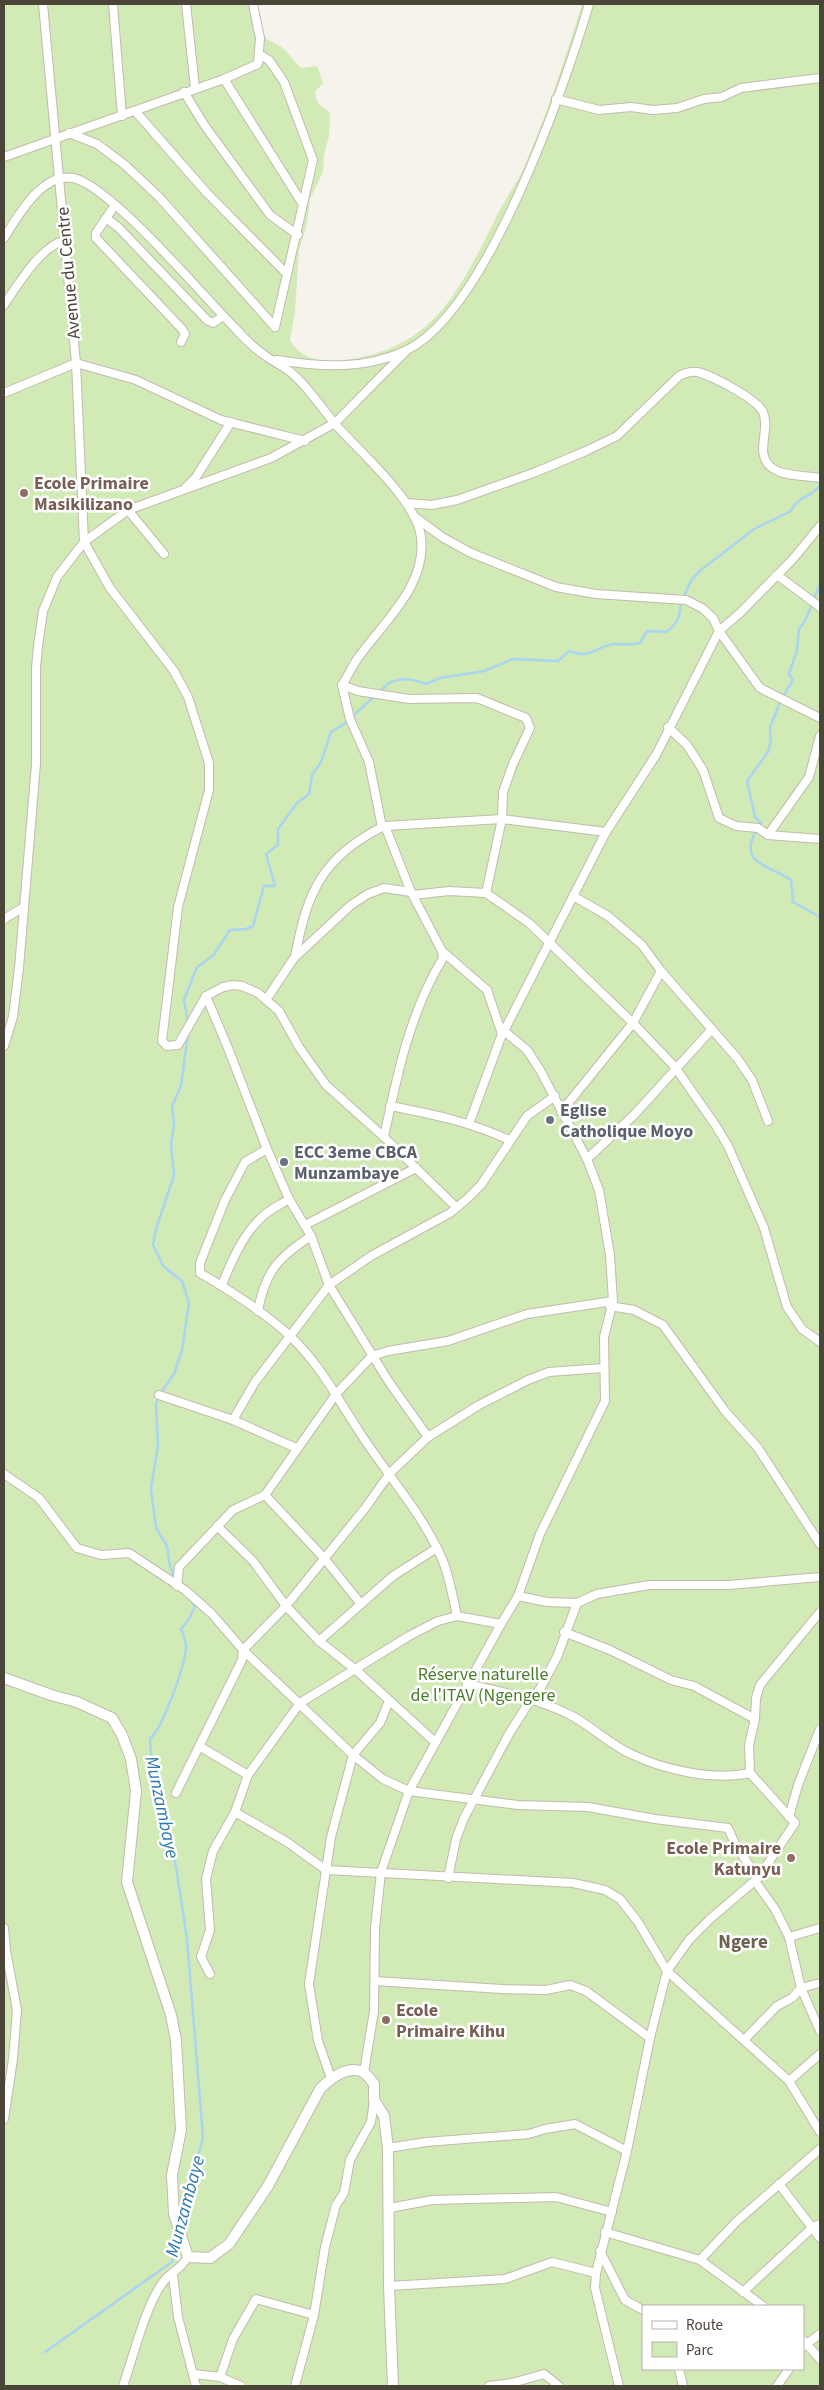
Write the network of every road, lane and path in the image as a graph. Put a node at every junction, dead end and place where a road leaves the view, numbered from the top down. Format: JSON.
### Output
{"nodes":[{"id":1,"x":43,"y":4,"type":"edge"},
{"id":2,"x":113,"y":4,"type":"edge"},
{"id":3,"x":186,"y":4,"type":"edge"},
{"id":4,"x":253,"y":4,"type":"edge"},
{"id":5,"x":589,"y":4,"type":"edge"},
{"id":6,"x":260,"y":52,"type":"junction"},
{"id":7,"x":820,"y":78,"type":"edge"},
{"id":8,"x":224,"y":79,"type":"junction"},
{"id":9,"x":195,"y":88,"type":"junction"},
{"id":10,"x":184,"y":92,"type":"junction"},
{"id":11,"x":556,"y":99,"type":"junction"},
{"id":12,"x":135,"y":111,"type":"junction"},
{"id":13,"x":122,"y":116,"type":"junction"},
{"id":14,"x":69,"y":133,"type":"junction"},
{"id":15,"x":56,"y":137,"type":"junction"},
{"id":16,"x":4,"y":157,"type":"edge"},
{"id":17,"x":60,"y":178,"type":"junction"},
{"id":18,"x":302,"y":203,"type":"junction"},
{"id":19,"x":115,"y":205,"type":"junction"},
{"id":20,"x":106,"y":218,"type":"junction"},
{"id":21,"x":298,"y":235,"type":"junction"},
{"id":22,"x":4,"y":238,"type":"edge"},
{"id":23,"x":65,"y":240,"type":"junction"},
{"id":24,"x":286,"y":274,"type":"junction"},
{"id":25,"x":4,"y":305,"type":"edge"},
{"id":26,"x":223,"y":316,"type":"junction"},
{"id":27,"x":181,"y":342,"type":"dead end"},
{"id":28,"x":407,"y":350,"type":"junction"},
{"id":29,"x":274,"y":360,"type":"junction"},
{"id":30,"x":76,"y":363,"type":"junction"},
{"id":31,"x":4,"y":393,"type":"edge"},
{"id":32,"x":231,"y":422,"type":"junction"},
{"id":33,"x":334,"y":423,"type":"junction"},
{"id":34,"x":305,"y":441,"type":"junction"},
{"id":35,"x":820,"y":478,"type":"edge"},
{"id":36,"x":185,"y":488,"type":"junction"},
{"id":37,"x":406,"y":503,"type":"junction"},
{"id":38,"x":128,"y":510,"type":"junction"},
{"id":39,"x":415,"y":516,"type":"junction"},
{"id":40,"x":820,"y":526,"type":"edge"},
{"id":41,"x":84,"y":542,"type":"junction"},
{"id":42,"x":164,"y":554,"type":"dead end"},
{"id":43,"x":777,"y":575,"type":"junction"},
{"id":44,"x":820,"y":607,"type":"edge"},
{"id":45,"x":719,"y":631,"type":"junction"},
{"id":46,"x":342,"y":685,"type":"junction"},
{"id":47,"x":820,"y":718,"type":"edge"},
{"id":48,"x":668,"y":727,"type":"junction"},
{"id":49,"x":820,"y":736,"type":"edge"},
{"id":50,"x":502,"y":819,"type":"junction"},
{"id":51,"x":384,"y":826,"type":"junction"},
{"id":52,"x":606,"y":832,"type":"junction"},
{"id":53,"x":768,"y":835,"type":"junction"},
{"id":54,"x":820,"y":839,"type":"edge"},
{"id":55,"x":486,"y":893,"type":"junction"},
{"id":56,"x":412,"y":894,"type":"junction"},
{"id":57,"x":573,"y":896,"type":"junction"},
{"id":58,"x":24,"y":907,"type":"junction"},
{"id":59,"x":4,"y":920,"type":"edge"},
{"id":60,"x":548,"y":944,"type":"junction"},
{"id":61,"x":442,"y":951,"type":"junction"},
{"id":62,"x":294,"y":958,"type":"junction"},
{"id":63,"x":661,"y":972,"type":"junction"},
{"id":64,"x":206,"y":996,"type":"junction"},
{"id":65,"x":266,"y":1000,"type":"junction"},
{"id":66,"x":633,"y":1023,"type":"junction"},
{"id":67,"x":712,"y":1029,"type":"junction"},
{"id":68,"x":503,"y":1032,"type":"junction"},
{"id":69,"x":4,"y":1046,"type":"edge"},
{"id":70,"x":675,"y":1067,"type":"junction"},
{"id":71,"x":555,"y":1096,"type":"junction"},
{"id":72,"x":390,"y":1106,"type":"junction"},
{"id":73,"x":561,"y":1112,"type":"junction"},
{"id":74,"x":768,"y":1121,"type":"dead end"},
{"id":75,"x":469,"y":1124,"type":"junction"},
{"id":76,"x":384,"y":1136,"type":"junction"},
{"id":77,"x":509,"y":1140,"type":"junction"},
{"id":78,"x":267,"y":1149,"type":"junction"},
{"id":79,"x":587,"y":1159,"type":"junction"},
{"id":80,"x":416,"y":1168,"type":"junction"},
{"id":81,"x":289,"y":1199,"type":"junction"},
{"id":82,"x":456,"y":1207,"type":"junction"},
{"id":83,"x":305,"y":1225,"type":"junction"},
{"id":84,"x":311,"y":1236,"type":"junction"},
{"id":85,"x":222,"y":1285,"type":"junction"},
{"id":86,"x":329,"y":1285,"type":"junction"},
{"id":87,"x":612,"y":1303,"type":"junction"},
{"id":88,"x":258,"y":1311,"type":"junction"},
{"id":89,"x":289,"y":1336,"type":"junction"},
{"id":90,"x":820,"y":1342,"type":"edge"},
{"id":91,"x":372,"y":1356,"type":"junction"},
{"id":92,"x":603,"y":1368,"type":"junction"},
{"id":93,"x":336,"y":1394,"type":"junction"},
{"id":94,"x":159,"y":1395,"type":"dead end"},
{"id":95,"x":233,"y":1420,"type":"junction"},
{"id":96,"x":428,"y":1437,"type":"junction"},
{"id":97,"x":296,"y":1448,"type":"junction"},
{"id":98,"x":390,"y":1473,"type":"junction"},
{"id":99,"x":4,"y":1474,"type":"edge"},
{"id":100,"x":265,"y":1495,"type":"junction"},
{"id":101,"x":217,"y":1526,"type":"junction"},
{"id":102,"x":820,"y":1544,"type":"edge"},
{"id":103,"x":437,"y":1548,"type":"junction"},
{"id":104,"x":324,"y":1558,"type":"junction"},
{"id":105,"x":820,"y":1577,"type":"edge"},
{"id":106,"x":177,"y":1586,"type":"junction"},
{"id":107,"x":518,"y":1596,"type":"junction"},
{"id":108,"x":576,"y":1603,"type":"junction"},
{"id":109,"x":361,"y":1604,"type":"junction"},
{"id":110,"x":286,"y":1606,"type":"junction"},
{"id":111,"x":820,"y":1612,"type":"edge"},
{"id":112,"x":457,"y":1616,"type":"junction"},
{"id":113,"x":501,"y":1624,"type":"junction"},
{"id":114,"x":564,"y":1632,"type":"junction"},
{"id":115,"x":319,"y":1642,"type":"junction"},
{"id":116,"x":243,"y":1650,"type":"junction"},
{"id":117,"x":356,"y":1670,"type":"junction"},
{"id":118,"x":4,"y":1678,"type":"edge"},
{"id":119,"x":467,"y":1684,"type":"junction"},
{"id":120,"x":531,"y":1699,"type":"junction"},
{"id":121,"x":389,"y":1701,"type":"junction"},
{"id":122,"x":300,"y":1703,"type":"junction"},
{"id":123,"x":755,"y":1719,"type":"junction"},
{"id":124,"x":820,"y":1729,"type":"edge"},
{"id":125,"x":434,"y":1742,"type":"junction"},
{"id":126,"x":199,"y":1746,"type":"junction"},
{"id":127,"x":353,"y":1755,"type":"junction"},
{"id":128,"x":750,"y":1773,"type":"junction"},
{"id":129,"x":248,"y":1775,"type":"junction"},
{"id":130,"x":409,"y":1791,"type":"junction"},
{"id":131,"x":176,"y":1793,"type":"dead end"},
{"id":132,"x":473,"y":1800,"type":"junction"},
{"id":133,"x":235,"y":1812,"type":"junction"},
{"id":134,"x":789,"y":1817,"type":"junction"},
{"id":135,"x":326,"y":1870,"type":"junction"},
{"id":136,"x":381,"y":1872,"type":"junction"},
{"id":137,"x":448,"y":1878,"type":"junction"},
{"id":138,"x":757,"y":1880,"type":"junction"},
{"id":139,"x":4,"y":1928,"type":"edge"},
{"id":140,"x":820,"y":1928,"type":"edge"},
{"id":141,"x":789,"y":1937,"type":"junction"},
{"id":142,"x":667,"y":1972,"type":"junction"},
{"id":143,"x":210,"y":1974,"type":"dead end"},
{"id":144,"x":375,"y":1981,"type":"junction"},
{"id":145,"x":820,"y":1983,"type":"edge"},
{"id":146,"x":801,"y":1988,"type":"junction"},
{"id":147,"x":820,"y":2031,"type":"edge"},
{"id":148,"x":650,"y":2038,"type":"junction"},
{"id":149,"x":744,"y":2040,"type":"junction"},
{"id":150,"x":820,"y":2054,"type":"edge"},
{"id":151,"x":364,"y":2072,"type":"junction"},
{"id":152,"x":331,"y":2078,"type":"junction"},
{"id":153,"x":789,"y":2081,"type":"junction"},
{"id":154,"x":374,"y":2100,"type":"junction"},
{"id":155,"x":4,"y":2119,"type":"edge"},
{"id":156,"x":820,"y":2132,"type":"edge"},
{"id":157,"x":388,"y":2148,"type":"junction"},
{"id":158,"x":820,"y":2149,"type":"edge"},
{"id":159,"x":627,"y":2151,"type":"junction"},
{"id":160,"x":779,"y":2184,"type":"junction"},
{"id":161,"x":390,"y":2208,"type":"junction"},
{"id":162,"x":612,"y":2212,"type":"junction"},
{"id":163,"x":817,"y":2226,"type":"edge"},
{"id":164,"x":605,"y":2232,"type":"junction"},
{"id":165,"x":820,"y":2238,"type":"edge"},
{"id":166,"x":600,"y":2250,"type":"junction"},
{"id":167,"x":188,"y":2257,"type":"junction"},
{"id":168,"x":700,"y":2260,"type":"junction"},
{"id":169,"x":596,"y":2273,"type":"junction"},
{"id":170,"x":173,"y":2275,"type":"junction"},
{"id":171,"x":389,"y":2286,"type":"junction"},
{"id":172,"x":742,"y":2292,"type":"junction"},
{"id":173,"x":762,"y":2305,"type":"edge"},
{"id":174,"x":642,"y":2309,"type":"edge"},
{"id":175,"x":314,"y":2315,"type":"junction"},
{"id":176,"x":820,"y":2334,"type":"edge"},
{"id":177,"x":804,"y":2344,"type":"edge"},
{"id":178,"x":820,"y":2359,"type":"edge"},
{"id":179,"x":679,"y":2370,"type":"edge"},
{"id":180,"x":788,"y":2370,"type":"edge"},
{"id":181,"x":194,"y":2374,"type":"junction"},
{"id":182,"x":220,"y":2376,"type":"junction"},
{"id":183,"x":123,"y":2386,"type":"edge"},
{"id":184,"x":196,"y":2386,"type":"edge"},
{"id":185,"x":241,"y":2386,"type":"edge"},
{"id":186,"x":295,"y":2386,"type":"edge"},
{"id":187,"x":393,"y":2386,"type":"edge"},
{"id":188,"x":488,"y":2386,"type":"edge"},
{"id":189,"x":559,"y":2386,"type":"edge"},
{"id":190,"x":620,"y":2386,"type":"edge"},
{"id":191,"x":683,"y":2386,"type":"edge"},
{"id":192,"x":777,"y":2386,"type":"edge"}],
"edges":[{"from":1,"to":15,"type":"street","name":"Avenue du Centre"},
{"from":2,"to":13,"type":"street"},
{"from":3,"to":9,"type":"street"},
{"from":4,"to":6,"type":"street"},
{"from":5,"to":11,"type":"street"},
{"from":6,"to":8,"type":"street"},
{"from":6,"to":18,"type":"street"},
{"from":7,"to":11,"type":"street"},
{"from":8,"to":9,"type":"street"},
{"from":8,"to":18,"type":"street"},
{"from":9,"to":10,"type":"street"},
{"from":10,"to":12,"type":"street"},
{"from":10,"to":21,"type":"street"},
{"from":11,"to":28,"type":"street"},
{"from":12,"to":13,"type":"street"},
{"from":12,"to":24,"type":"street"},
{"from":13,"to":14,"type":"street"},
{"from":14,"to":15,"type":"street"},
{"from":14,"to":24,"type":"street"},
{"from":15,"to":16,"type":"street"},
{"from":15,"to":17,"type":"street","name":"Avenue du Centre"},
{"from":17,"to":19,"type":"street"},
{"from":17,"to":22,"type":"street"},
{"from":17,"to":23,"type":"street","name":"Avenue du Centre"},
{"from":18,"to":21,"type":"street"},
{"from":19,"to":20,"type":"street"},
{"from":19,"to":26,"type":"street"},
{"from":20,"to":26,"type":"street"},
{"from":20,"to":27,"type":"street"},
{"from":21,"to":24,"type":"street"},
{"from":23,"to":25,"type":"street"},
{"from":23,"to":30,"type":"street","name":"Avenue du Centre"},
{"from":26,"to":29,"type":"street"},
{"from":28,"to":29,"type":"street"},
{"from":28,"to":33,"type":"street"},
{"from":29,"to":33,"type":"street"},
{"from":30,"to":31,"type":"street"},
{"from":30,"to":32,"type":"street"},
{"from":30,"to":41,"type":"street","name":"Avenue du Centre"},
{"from":32,"to":34,"type":"street"},
{"from":32,"to":36,"type":"street"},
{"from":33,"to":34,"type":"street"},
{"from":33,"to":37,"type":"street"},
{"from":34,"to":36,"type":"street"},
{"from":35,"to":37,"type":"street"},
{"from":36,"to":38,"type":"street"},
{"from":37,"to":39,"type":"street"},
{"from":38,"to":41,"type":"street"},
{"from":38,"to":42,"type":"street"},
{"from":39,"to":45,"type":"street"},
{"from":39,"to":46,"type":"street"},
{"from":40,"to":43,"type":"street"},
{"from":41,"to":58,"type":"street"},
{"from":41,"to":64,"type":"street"},
{"from":43,"to":44,"type":"street"},
{"from":43,"to":45,"type":"street"},
{"from":45,"to":47,"type":"street"},
{"from":45,"to":48,"type":"street"},
{"from":46,"to":50,"type":"street"},
{"from":46,"to":51,"type":"street"},
{"from":48,"to":52,"type":"street"},
{"from":48,"to":53,"type":"street"},
{"from":49,"to":53,"type":"street"},
{"from":50,"to":51,"type":"street"},
{"from":50,"to":52,"type":"street"},
{"from":50,"to":55,"type":"street"},
{"from":51,"to":56,"type":"street"},
{"from":51,"to":62,"type":"street"},
{"from":52,"to":57,"type":"street"},
{"from":53,"to":54,"type":"street"},
{"from":55,"to":56,"type":"street"},
{"from":55,"to":60,"type":"street"},
{"from":56,"to":61,"type":"street"},
{"from":56,"to":62,"type":"street"},
{"from":57,"to":60,"type":"street"},
{"from":57,"to":63,"type":"street"},
{"from":58,"to":59,"type":"street"},
{"from":58,"to":69,"type":"street"},
{"from":60,"to":66,"type":"street"},
{"from":60,"to":68,"type":"street"},
{"from":61,"to":68,"type":"street"},
{"from":61,"to":72,"type":"street"},
{"from":62,"to":65,"type":"street"},
{"from":63,"to":66,"type":"street"},
{"from":63,"to":67,"type":"street"},
{"from":64,"to":65,"type":"street"},
{"from":64,"to":78,"type":"street"},
{"from":65,"to":76,"type":"street"},
{"from":66,"to":70,"type":"street"},
{"from":66,"to":73,"type":"street"},
{"from":67,"to":70,"type":"street"},
{"from":67,"to":74,"type":"street"},
{"from":68,"to":71,"type":"street"},
{"from":68,"to":75,"type":"street"},
{"from":70,"to":79,"type":"street"},
{"from":70,"to":90,"type":"street"},
{"from":71,"to":73,"type":"street"},
{"from":71,"to":77,"type":"street"},
{"from":72,"to":75,"type":"street"},
{"from":72,"to":76,"type":"street"},
{"from":73,"to":79,"type":"street"},
{"from":75,"to":77,"type":"street"},
{"from":76,"to":80,"type":"street"},
{"from":77,"to":82,"type":"street"},
{"from":78,"to":81,"type":"street"},
{"from":78,"to":85,"type":"street"},
{"from":79,"to":87,"type":"street"},
{"from":80,"to":82,"type":"street"},
{"from":80,"to":83,"type":"street"},
{"from":81,"to":83,"type":"street"},
{"from":81,"to":85,"type":"street"},
{"from":82,"to":86,"type":"street"},
{"from":83,"to":84,"type":"street"},
{"from":84,"to":86,"type":"street"},
{"from":84,"to":88,"type":"street"},
{"from":85,"to":88,"type":"street"},
{"from":86,"to":89,"type":"street"},
{"from":86,"to":91,"type":"street"},
{"from":87,"to":91,"type":"street"},
{"from":87,"to":92,"type":"street"},
{"from":87,"to":102,"type":"street"},
{"from":88,"to":89,"type":"street"},
{"from":89,"to":93,"type":"street"},
{"from":89,"to":95,"type":"street"},
{"from":91,"to":93,"type":"street"},
{"from":91,"to":96,"type":"street"},
{"from":92,"to":96,"type":"street"},
{"from":92,"to":107,"type":"street"},
{"from":93,"to":97,"type":"street"},
{"from":93,"to":98,"type":"street"},
{"from":94,"to":95,"type":"street"},
{"from":95,"to":97,"type":"street"},
{"from":96,"to":98,"type":"street"},
{"from":97,"to":100,"type":"street"},
{"from":98,"to":103,"type":"street"},
{"from":98,"to":104,"type":"street"},
{"from":99,"to":106,"type":"street"},
{"from":100,"to":101,"type":"street"},
{"from":100,"to":104,"type":"street"},
{"from":101,"to":106,"type":"street"},
{"from":101,"to":110,"type":"street"},
{"from":103,"to":109,"type":"street"},
{"from":103,"to":112,"type":"street"},
{"from":104,"to":109,"type":"street"},
{"from":104,"to":110,"type":"street"},
{"from":105,"to":108,"type":"street"},
{"from":106,"to":116,"type":"street"},
{"from":107,"to":108,"type":"street"},
{"from":107,"to":113,"type":"street"},
{"from":108,"to":114,"type":"street"},
{"from":109,"to":115,"type":"street"},
{"from":110,"to":115,"type":"street"},
{"from":110,"to":116,"type":"street"},
{"from":111,"to":123,"type":"street"},
{"from":112,"to":113,"type":"street"},
{"from":112,"to":117,"type":"street"},
{"from":113,"to":119,"type":"street"},
{"from":114,"to":120,"type":"street"},
{"from":114,"to":123,"type":"street"},
{"from":115,"to":117,"type":"street"},
{"from":116,"to":122,"type":"street"},
{"from":116,"to":126,"type":"street"},
{"from":117,"to":121,"type":"street"},
{"from":117,"to":122,"type":"street"},
{"from":118,"to":167,"type":"street"},
{"from":119,"to":120,"type":"street"},
{"from":119,"to":125,"type":"street"},
{"from":120,"to":128,"type":"street"},
{"from":120,"to":132,"type":"street"},
{"from":121,"to":125,"type":"street"},
{"from":121,"to":127,"type":"street"},
{"from":122,"to":127,"type":"street"},
{"from":122,"to":129,"type":"street"},
{"from":123,"to":128,"type":"street"},
{"from":124,"to":134,"type":"street"},
{"from":125,"to":130,"type":"street"},
{"from":126,"to":129,"type":"street"},
{"from":126,"to":131,"type":"street"},
{"from":127,"to":130,"type":"street"},
{"from":127,"to":135,"type":"street"},
{"from":128,"to":134,"type":"street"},
{"from":129,"to":133,"type":"street"},
{"from":130,"to":132,"type":"street"},
{"from":130,"to":136,"type":"street"},
{"from":132,"to":137,"type":"street"},
{"from":132,"to":138,"type":"street"},
{"from":133,"to":135,"type":"street"},
{"from":133,"to":143,"type":"street"},
{"from":134,"to":138,"type":"street"},
{"from":135,"to":136,"type":"street"},
{"from":135,"to":152,"type":"street"},
{"from":136,"to":137,"type":"street"},
{"from":136,"to":144,"type":"street"},
{"from":137,"to":142,"type":"street"},
{"from":138,"to":141,"type":"street"},
{"from":138,"to":142,"type":"street"},
{"from":139,"to":155,"type":"street"},
{"from":140,"to":141,"type":"street"},
{"from":141,"to":146,"type":"street"},
{"from":142,"to":148,"type":"street"},
{"from":142,"to":149,"type":"street"},
{"from":144,"to":148,"type":"street"},
{"from":144,"to":151,"type":"street"},
{"from":145,"to":146,"type":"street"},
{"from":146,"to":147,"type":"street"},
{"from":146,"to":149,"type":"street"},
{"from":148,"to":159,"type":"street"},
{"from":149,"to":153,"type":"street"},
{"from":150,"to":153,"type":"street"},
{"from":151,"to":152,"type":"street"},
{"from":151,"to":154,"type":"street"},
{"from":152,"to":167,"type":"street"},
{"from":153,"to":156,"type":"street"},
{"from":154,"to":157,"type":"street"},
{"from":154,"to":175,"type":"street"},
{"from":157,"to":159,"type":"street"},
{"from":157,"to":161,"type":"street"},
{"from":158,"to":160,"type":"street"},
{"from":159,"to":162,"type":"street"},
{"from":160,"to":163,"type":"street"},
{"from":160,"to":168,"type":"street"},
{"from":161,"to":162,"type":"street"},
{"from":161,"to":171,"type":"street"},
{"from":162,"to":164,"type":"street"},
{"from":163,"to":165,"type":"street"},
{"from":163,"to":172,"type":"street"},
{"from":164,"to":166,"type":"street"},
{"from":164,"to":168,"type":"street"},
{"from":166,"to":169,"type":"street"},
{"from":166,"to":174,"type":"street"},
{"from":167,"to":170,"type":"street"},
{"from":168,"to":172,"type":"street"},
{"from":169,"to":171,"type":"street"},
{"from":169,"to":190,"type":"street"},
{"from":170,"to":181,"type":"street"},
{"from":170,"to":183,"type":"street"},
{"from":171,"to":187,"type":"street"},
{"from":172,"to":173,"type":"street"},
{"from":175,"to":182,"type":"street"},
{"from":175,"to":186,"type":"street"},
{"from":176,"to":177,"type":"street"},
{"from":177,"to":178,"type":"street"},
{"from":179,"to":191,"type":"street"},
{"from":180,"to":192,"type":"street"},
{"from":181,"to":182,"type":"street"},
{"from":181,"to":184,"type":"street"},
{"from":182,"to":185,"type":"street"},
{"from":188,"to":189,"type":"street"}]}
